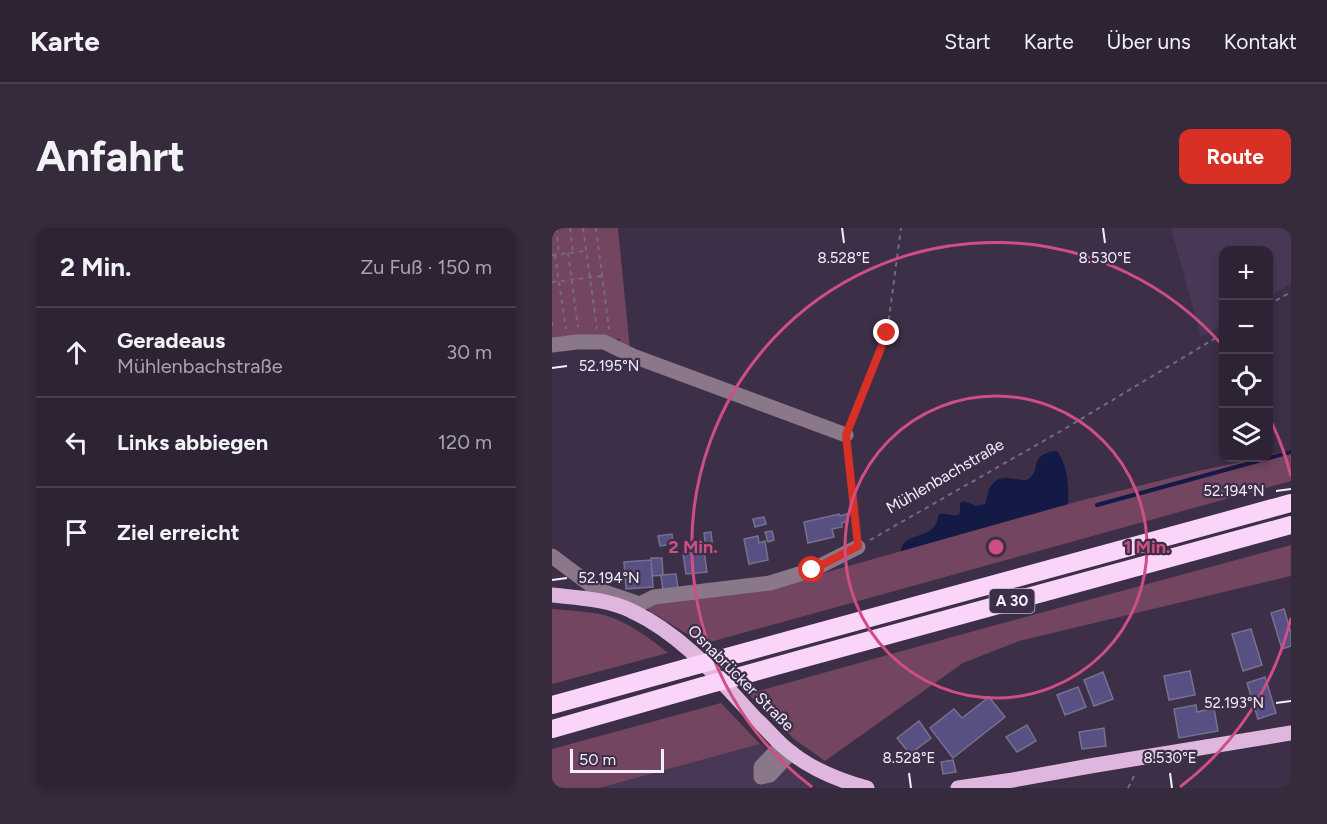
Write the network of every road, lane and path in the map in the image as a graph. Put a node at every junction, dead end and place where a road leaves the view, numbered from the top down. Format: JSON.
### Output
{"nodes":[{"id":1,"x":556,"y":228,"type":"edge"},
{"id":2,"x":570,"y":228,"type":"edge"},
{"id":3,"x":583,"y":228,"type":"edge"},
{"id":4,"x":596,"y":228,"type":"edge"},
{"id":5,"x":901,"y":228,"type":"edge"},
{"id":6,"x":586,"y":251,"type":"junction"},
{"id":7,"x":573,"y":252,"type":"junction"},
{"id":8,"x":568,"y":253,"type":"junction"},
{"id":9,"x":555,"y":255,"type":"edge"},
{"id":10,"x":603,"y":276,"type":"junction"},
{"id":11,"x":590,"y":278,"type":"junction"},
{"id":12,"x":572,"y":280,"type":"junction"},
{"id":13,"x":559,"y":281,"type":"junction"},
{"id":14,"x":552,"y":282,"type":"edge"},
{"id":15,"x":1291,"y":292,"type":"edge"},
{"id":16,"x":1273,"y":303,"type":"edge"},
{"id":17,"x":552,"y":322,"type":"edge"},
{"id":18,"x":579,"y":333,"type":"dead end"},
{"id":19,"x":567,"y":334,"type":"dead end"},
{"id":20,"x":1219,"y":336,"type":"edge"},
{"id":21,"x":553,"y":340,"type":"edge"},
{"id":22,"x":846,"y":435,"type":"junction"},
{"id":23,"x":1291,"y":503,"type":"edge"},
{"id":24,"x":1291,"y":525,"type":"edge"},
{"id":25,"x":858,"y":546,"type":"junction"},
{"id":26,"x":552,"y":555,"type":"edge"},
{"id":27,"x":596,"y":594,"type":"junction"},
{"id":28,"x":552,"y":596,"type":"edge"},
{"id":29,"x":636,"y":608,"type":"junction"},
{"id":30,"x":552,"y":705,"type":"edge"},
{"id":31,"x":552,"y":729,"type":"edge"},
{"id":32,"x":1291,"y":733,"type":"edge"},
{"id":33,"x":850,"y":786,"type":"edge"},
{"id":34,"x":982,"y":787,"type":"edge"},
{"id":35,"x":867,"y":788,"type":"edge"},
{"id":36,"x":958,"y":788,"type":"edge"}],
"edges":[{"from":1,"to":9,"type":"path"},
{"from":2,"to":7,"type":"path"},
{"from":3,"to":6,"type":"path"},
{"from":4,"to":10,"type":"path"},
{"from":5,"to":22,"type":"path"},
{"from":6,"to":7,"type":"path"},
{"from":6,"to":11,"type":"path"},
{"from":7,"to":8,"type":"path"},
{"from":8,"to":9,"type":"path"},
{"from":8,"to":12,"type":"path"},
{"from":9,"to":13,"type":"path"},
{"from":10,"to":11,"type":"path"},
{"from":10,"to":11,"type":"path"},
{"from":11,"to":12,"type":"path"},
{"from":12,"to":13,"type":"path"},
{"from":12,"to":18,"type":"path"},
{"from":13,"to":14,"type":"path"},
{"from":13,"to":19,"type":"path"},
{"from":15,"to":16,"type":"path"},
{"from":17,"to":21,"type":"path"},
{"from":20,"to":25,"type":"path","name":"Mühlenbachstraße"},
{"from":21,"to":22,"type":"street"},
{"from":22,"to":25,"type":"path"},
{"from":23,"to":30,"type":"highway","number":"A 30","bridge":true},
{"from":24,"to":31,"type":"highway","number":"A 30","bridge":true},
{"from":25,"to":29,"type":"street"},
{"from":26,"to":27,"type":"street"},
{"from":27,"to":28,"type":"main road","name":"Osnabrücker Straße"},
{"from":27,"to":29,"type":"main road","name":"Osnabrücker Straße"},
{"from":29,"to":33,"type":"main road","name":"Osnabrücker Straße"},
{"from":32,"to":34,"type":"main road"},
{"from":33,"to":35,"type":"main road","name":"Osnabrücker Straße"},
{"from":34,"to":36,"type":"main road"}]}
